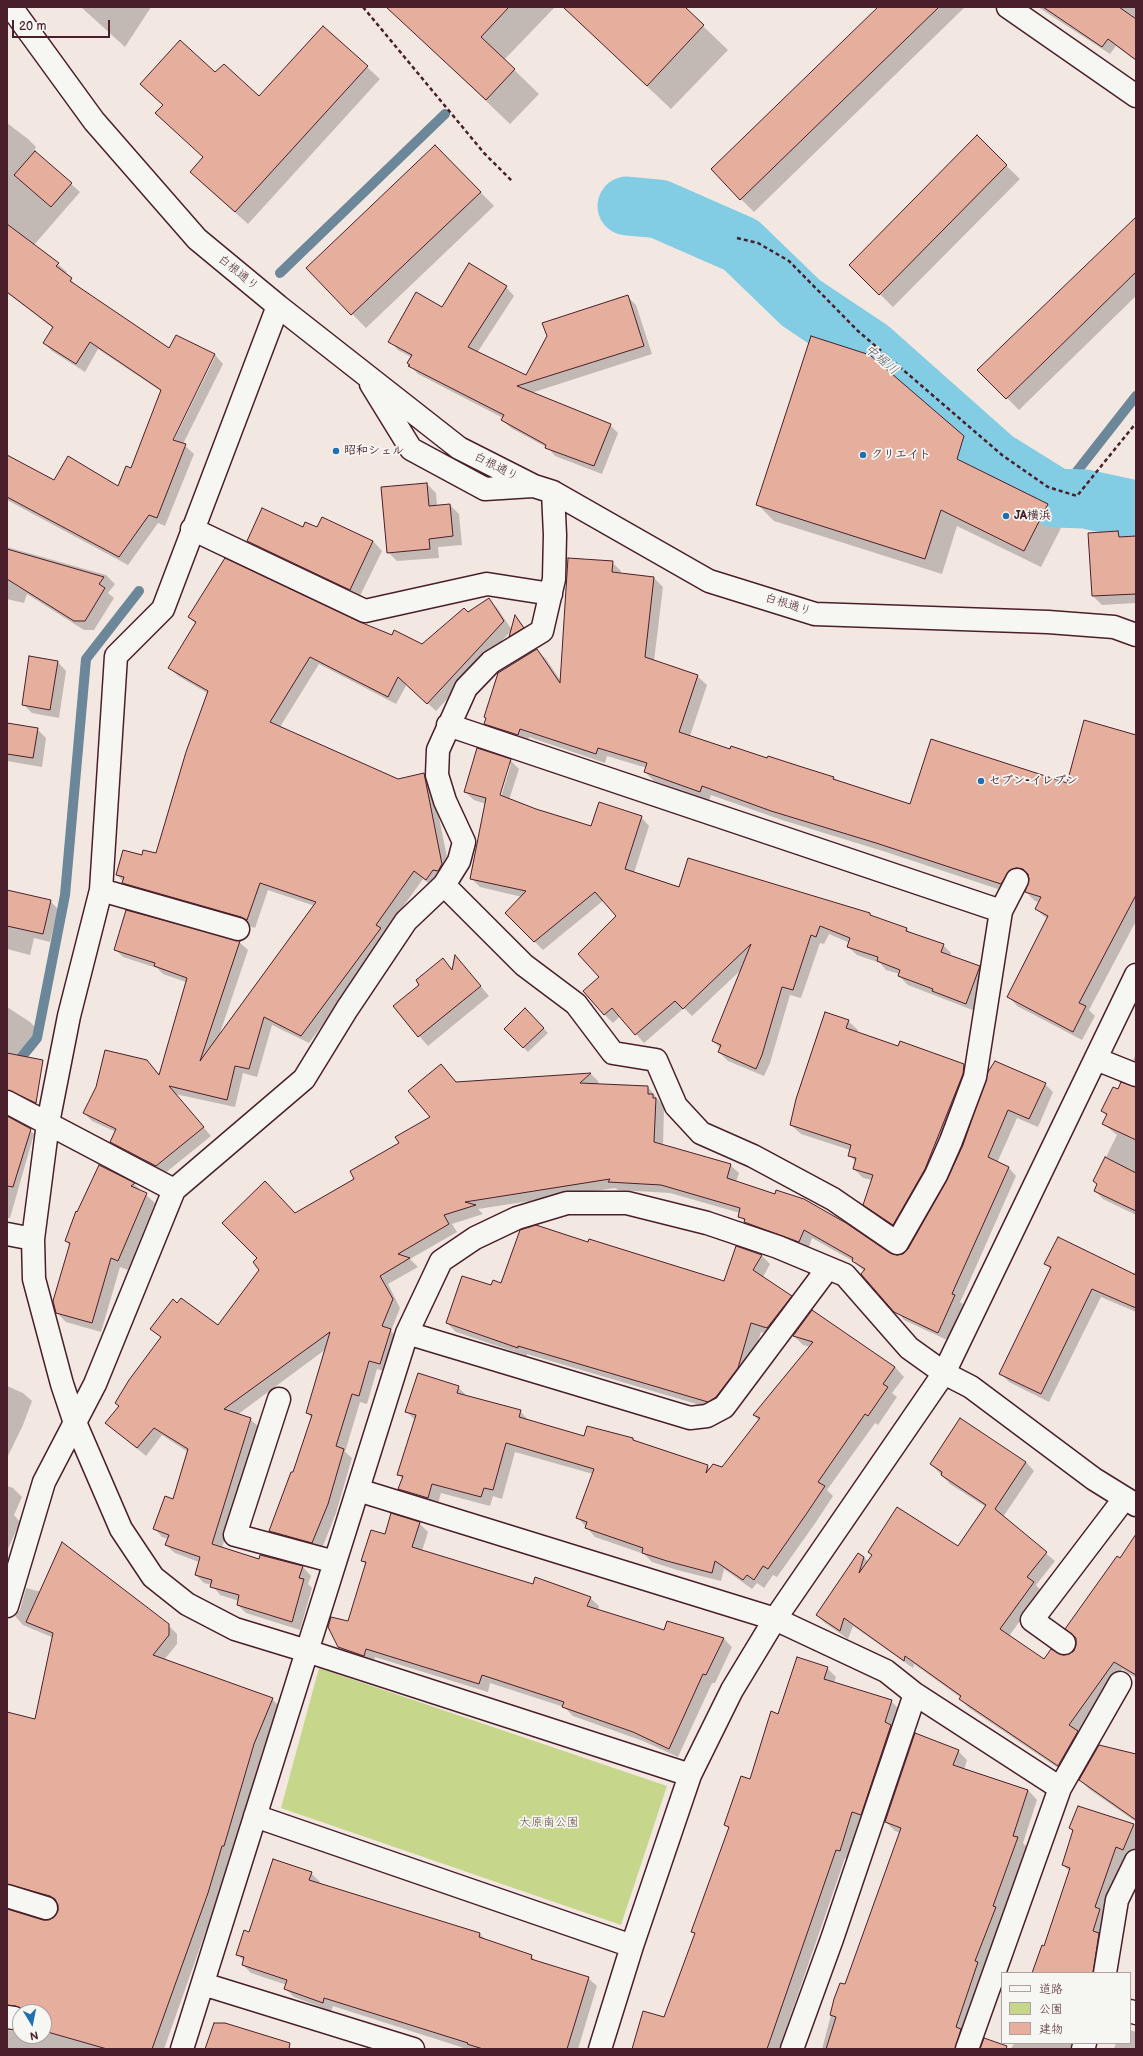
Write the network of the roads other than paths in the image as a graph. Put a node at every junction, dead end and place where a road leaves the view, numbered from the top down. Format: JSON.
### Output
{"nodes":[{"id":1,"x":11,"y":7,"type":"edge"},
{"id":2,"x":1008,"y":7,"type":"edge"},
{"id":3,"x":1136,"y":96,"type":"edge"},
{"id":4,"x":278,"y":306,"type":"junction"},
{"id":5,"x":363,"y":371,"type":"junction"},
{"id":6,"x":544,"y":489,"type":"junction"},
{"id":7,"x":192,"y":529,"type":"junction"},
{"id":8,"x":551,"y":594,"type":"junction"},
{"id":9,"x":1136,"y":635,"type":"edge"},
{"id":10,"x":448,"y":725,"type":"junction"},
{"id":11,"x":1017,"y":880,"type":"dead end"},
{"id":12,"x":444,"y":885,"type":"junction"},
{"id":13,"x":101,"y":890,"type":"junction"},
{"id":14,"x":1001,"y":911,"type":"junction"},
{"id":15,"x":238,"y":929,"type":"dead end"},
{"id":16,"x":1136,"y":975,"type":"edge"},
{"id":17,"x":1096,"y":1059,"type":"junction"},
{"id":18,"x":1136,"y":1075,"type":"edge"},
{"id":19,"x":7,"y":1102,"type":"edge"},
{"id":20,"x":48,"y":1124,"type":"junction"},
{"id":21,"x":174,"y":1190,"type":"junction"},
{"id":22,"x":7,"y":1234,"type":"edge"},
{"id":23,"x":33,"y":1239,"type":"junction"},
{"id":24,"x":828,"y":1268,"type":"junction"},
{"id":25,"x":407,"y":1333,"type":"junction"},
{"id":26,"x":944,"y":1373,"type":"junction"},
{"id":27,"x":279,"y":1399,"type":"dead end"},
{"id":28,"x":74,"y":1420,"type":"junction"},
{"id":29,"x":358,"y":1490,"type":"junction"},
{"id":30,"x":1130,"y":1502,"type":"edge"},
{"id":31,"x":335,"y":1562,"type":"junction"},
{"id":32,"x":7,"y":1606,"type":"edge"},
{"id":33,"x":775,"y":1619,"type":"junction"},
{"id":34,"x":1064,"y":1643,"type":"dead end"},
{"id":35,"x":307,"y":1651,"type":"junction"},
{"id":36,"x":1120,"y":1683,"type":"dead end"},
{"id":37,"x":915,"y":1694,"type":"junction"},
{"id":38,"x":690,"y":1776,"type":"junction"},
{"id":39,"x":1060,"y":1788,"type":"junction"},
{"id":40,"x":255,"y":1816,"type":"junction"},
{"id":41,"x":1136,"y":1861,"type":"edge"},
{"id":42,"x":7,"y":1896,"type":"edge"},
{"id":43,"x":46,"y":1908,"type":"dead end"},
{"id":44,"x":632,"y":1946,"type":"junction"},
{"id":45,"x":1105,"y":1972,"type":"edge"},
{"id":46,"x":203,"y":1984,"type":"junction"},
{"id":47,"x":182,"y":2049,"type":"edge"},
{"id":48,"x":413,"y":2049,"type":"edge"},
{"id":49,"x":600,"y":2049,"type":"edge"},
{"id":50,"x":792,"y":2049,"type":"edge"},
{"id":51,"x":967,"y":2049,"type":"edge"}],
"edges":[{"from":1,"to":4,"type":"street","name":"白根通り"},
{"from":2,"to":3,"type":"street"},
{"from":4,"to":5,"type":"street","name":"白根通り"},
{"from":4,"to":7,"type":"street"},
{"from":5,"to":6,"type":"street","name":"白根通り"},
{"from":5,"to":6,"type":"street"},
{"from":6,"to":8,"type":"street"},
{"from":6,"to":9,"type":"street","name":"白根通り"},
{"from":7,"to":8,"type":"street"},
{"from":7,"to":13,"type":"street"},
{"from":8,"to":10,"type":"street"},
{"from":10,"to":12,"type":"street"},
{"from":10,"to":14,"type":"street"},
{"from":11,"to":14,"type":"street"},
{"from":12,"to":14,"type":"street"},
{"from":12,"to":21,"type":"street"},
{"from":13,"to":15,"type":"street"},
{"from":13,"to":20,"type":"street"},
{"from":16,"to":17,"type":"street"},
{"from":17,"to":18,"type":"street"},
{"from":17,"to":26,"type":"street"},
{"from":19,"to":20,"type":"street"},
{"from":20,"to":21,"type":"street"},
{"from":20,"to":23,"type":"street"},
{"from":21,"to":28,"type":"street"},
{"from":22,"to":23,"type":"street"},
{"from":23,"to":28,"type":"street"},
{"from":24,"to":25,"type":"street"},
{"from":24,"to":25,"type":"street"},
{"from":24,"to":26,"type":"street"},
{"from":25,"to":29,"type":"street"},
{"from":26,"to":30,"type":"street"},
{"from":26,"to":33,"type":"street"},
{"from":27,"to":31,"type":"street"},
{"from":28,"to":32,"type":"street"},
{"from":28,"to":35,"type":"street"},
{"from":29,"to":31,"type":"street"},
{"from":29,"to":33,"type":"street"},
{"from":30,"to":34,"type":"street"},
{"from":31,"to":35,"type":"street"},
{"from":33,"to":37,"type":"street"},
{"from":33,"to":38,"type":"street"},
{"from":35,"to":38,"type":"street"},
{"from":35,"to":40,"type":"street"},
{"from":36,"to":39,"type":"street"},
{"from":37,"to":39,"type":"street"},
{"from":37,"to":50,"type":"street"},
{"from":38,"to":44,"type":"street"},
{"from":39,"to":51,"type":"street"},
{"from":40,"to":44,"type":"street"},
{"from":40,"to":46,"type":"street"},
{"from":41,"to":45,"type":"street"},
{"from":42,"to":43,"type":"street"},
{"from":44,"to":49,"type":"street"},
{"from":46,"to":47,"type":"street"},
{"from":46,"to":48,"type":"street"}]}
